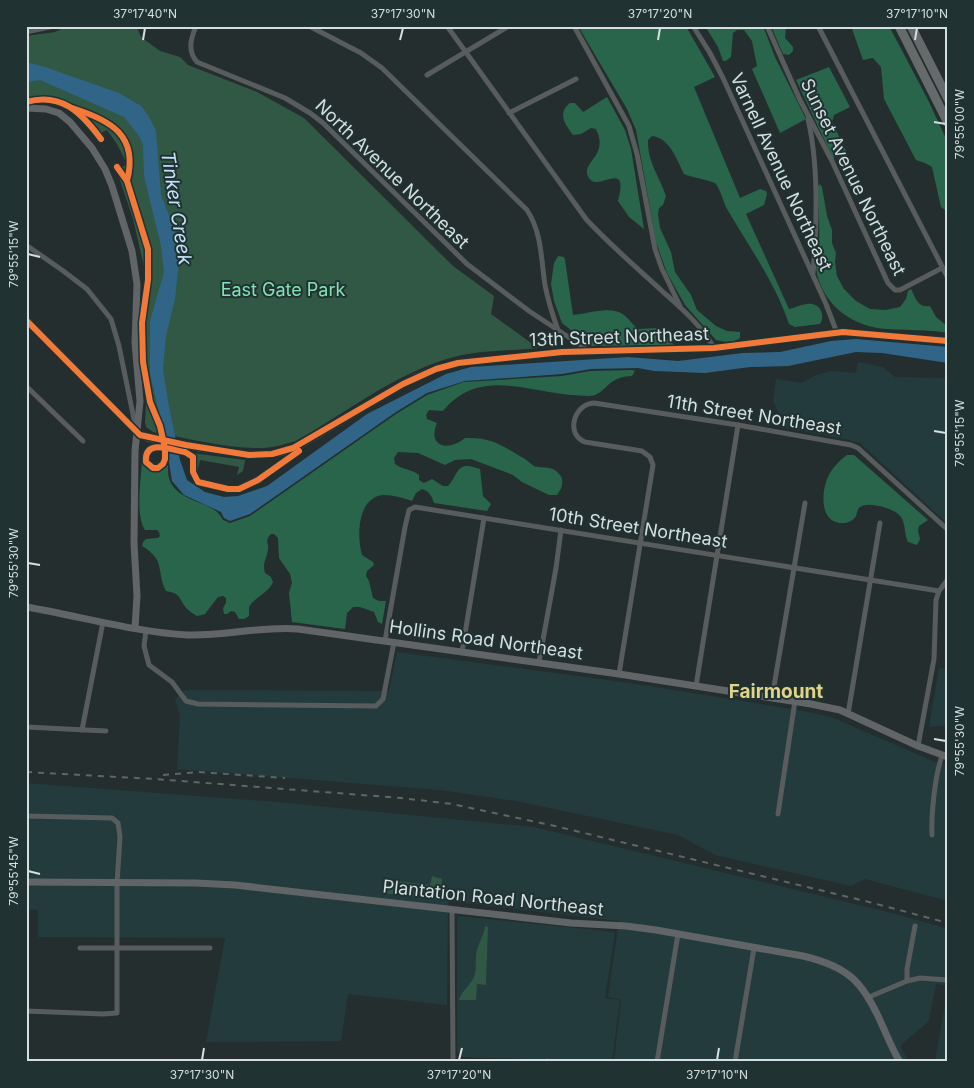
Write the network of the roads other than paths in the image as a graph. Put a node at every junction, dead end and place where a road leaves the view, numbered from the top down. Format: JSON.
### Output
{"nodes":[{"id":1,"x":54,"y":26,"type":"edge"},
{"id":2,"x":196,"y":26,"type":"edge"},
{"id":3,"x":309,"y":26,"type":"edge"},
{"id":4,"x":447,"y":26,"type":"edge"},
{"id":5,"x":509,"y":26,"type":"edge"},
{"id":6,"x":574,"y":26,"type":"edge"},
{"id":7,"x":693,"y":26,"type":"edge"},
{"id":8,"x":767,"y":26,"type":"edge"},
{"id":9,"x":818,"y":26,"type":"edge"},
{"id":10,"x":899,"y":26,"type":"edge"},
{"id":11,"x":911,"y":26,"type":"edge"},
{"id":12,"x":26,"y":32,"type":"edge"},
{"id":13,"x":465,"y":52,"type":"junction"},
{"id":14,"x":427,"y":75,"type":"dead end"},
{"id":15,"x":576,"y":79,"type":"dead end"},
{"id":16,"x":948,"y":99,"type":"edge"},
{"id":17,"x":26,"y":108,"type":"edge"},
{"id":18,"x":510,"y":113,"type":"junction"},
{"id":19,"x":807,"y":114,"type":"junction"},
{"id":20,"x":948,"y":123,"type":"edge"},
{"id":21,"x":26,"y":245,"type":"edge"},
{"id":22,"x":942,"y":268,"type":"junction"},
{"id":23,"x":812,"y":274,"type":"junction"},
{"id":24,"x":948,"y":278,"type":"edge"},
{"id":25,"x":681,"y":308,"type":"junction"},
{"id":26,"x":26,"y":320,"type":"edge"},
{"id":27,"x":558,"y":331,"type":"junction"},
{"id":28,"x":837,"y":333,"type":"junction"},
{"id":29,"x":948,"y":341,"type":"edge"},
{"id":30,"x":714,"y":348,"type":"junction"},
{"id":31,"x":588,"y":350,"type":"junction"},
{"id":32,"x":26,"y":386,"type":"edge"},
{"id":33,"x":738,"y":425,"type":"junction"},
{"id":34,"x":136,"y":432,"type":"junction"},
{"id":35,"x":83,"y":441,"type":"dead end"},
{"id":36,"x":805,"y":503,"type":"dead end"},
{"id":37,"x":484,"y":518,"type":"junction"},
{"id":38,"x":880,"y":523,"type":"dead end"},
{"id":39,"x":561,"y":530,"type":"junction"},
{"id":40,"x":948,"y":530,"type":"edge"},
{"id":41,"x":640,"y":543,"type":"junction"},
{"id":42,"x":716,"y":555,"type":"junction"},
{"id":43,"x":793,"y":568,"type":"junction"},
{"id":44,"x":948,"y":579,"type":"edge"},
{"id":45,"x":869,"y":580,"type":"junction"},
{"id":46,"x":939,"y":592,"type":"junction"},
{"id":47,"x":26,"y":607,"type":"edge"},
{"id":48,"x":103,"y":622,"type":"junction"},
{"id":49,"x":135,"y":628,"type":"junction"},
{"id":50,"x":146,"y":630,"type":"junction"},
{"id":51,"x":385,"y":641,"type":"junction"},
{"id":52,"x":394,"y":642,"type":"junction"},
{"id":53,"x":462,"y":652,"type":"junction"},
{"id":54,"x":539,"y":662,"type":"junction"},
{"id":55,"x":619,"y":674,"type":"junction"},
{"id":56,"x":696,"y":686,"type":"junction"},
{"id":57,"x":772,"y":698,"type":"junction"},
{"id":58,"x":795,"y":701,"type":"junction"},
{"id":59,"x":848,"y":714,"type":"junction"},
{"id":60,"x":26,"y":727,"type":"edge"},
{"id":61,"x":82,"y":730,"type":"junction"},
{"id":62,"x":106,"y":731,"type":"dead end"},
{"id":63,"x":918,"y":746,"type":"junction"},
{"id":64,"x":946,"y":755,"type":"edge"},
{"id":65,"x":778,"y":814,"type":"dead end"},
{"id":66,"x":26,"y":816,"type":"edge"},
{"id":67,"x":932,"y":835,"type":"dead end"},
{"id":68,"x":26,"y":882,"type":"edge"},
{"id":69,"x":117,"y":883,"type":"junction"},
{"id":70,"x":452,"y":910,"type":"junction"},
{"id":71,"x":915,"y":926,"type":"dead end"},
{"id":72,"x":678,"y":934,"type":"junction"},
{"id":73,"x":80,"y":948,"type":"dead end"},
{"id":74,"x":118,"y":948,"type":"junction"},
{"id":75,"x":210,"y":948,"type":"dead end"},
{"id":76,"x":754,"y":948,"type":"junction"},
{"id":77,"x":948,"y":980,"type":"edge"},
{"id":78,"x":907,"y":981,"type":"junction"},
{"id":79,"x":869,"y":997,"type":"junction"},
{"id":80,"x":26,"y":1011,"type":"edge"},
{"id":81,"x":453,"y":1062,"type":"edge"},
{"id":82,"x":657,"y":1062,"type":"edge"},
{"id":83,"x":735,"y":1062,"type":"edge"},
{"id":84,"x":900,"y":1062,"type":"edge"}],
"edges":[{"from":1,"to":12,"type":"street"},
{"from":2,"to":27,"type":"street","name":"North Avenue Northeast"},
{"from":3,"to":27,"type":"street"},
{"from":4,"to":13,"type":"street"},
{"from":5,"to":13,"type":"street"},
{"from":6,"to":25,"type":"street"},
{"from":7,"to":23,"type":"street","name":"Varnell Avenue Northeast"},
{"from":8,"to":19,"type":"street","name":"Sunset Avenue Northeast"},
{"from":9,"to":22,"type":"street"},
{"from":10,"to":20,"type":"highway"},
{"from":11,"to":16,"type":"highway"},
{"from":13,"to":14,"type":"street"},
{"from":13,"to":18,"type":"street"},
{"from":15,"to":18,"type":"street"},
{"from":17,"to":34,"type":"street"},
{"from":18,"to":25,"type":"street"},
{"from":19,"to":22,"type":"street","name":"Sunset Avenue Northeast"},
{"from":19,"to":23,"type":"street"},
{"from":21,"to":34,"type":"street"},
{"from":22,"to":24,"type":"street"},
{"from":23,"to":28,"type":"street","name":"Varnell Avenue Northeast"},
{"from":25,"to":30,"type":"street"},
{"from":26,"to":34,"type":"street"},
{"from":27,"to":31,"type":"street","name":"North Avenue Northeast"},
{"from":28,"to":29,"type":"street","name":"13th Street Northeast"},
{"from":28,"to":30,"type":"street","name":"13th Street Northeast"},
{"from":30,"to":31,"type":"street","name":"13th Street Northeast"},
{"from":31,"to":34,"type":"street","name":"13th Street Northeast"},
{"from":32,"to":35,"type":"street"},
{"from":33,"to":40,"type":"street","name":"11th Street Northeast"},
{"from":33,"to":41,"type":"street","name":"11th Street Northeast"},
{"from":33,"to":42,"type":"street"},
{"from":34,"to":49,"type":"street"},
{"from":36,"to":43,"type":"street"},
{"from":37,"to":39,"type":"street","name":"10th Street Northeast"},
{"from":37,"to":51,"type":"street","name":"10th Street Northeast"},
{"from":37,"to":53,"type":"street"},
{"from":38,"to":45,"type":"street"},
{"from":39,"to":41,"type":"street","name":"10th Street Northeast"},
{"from":39,"to":54,"type":"street"},
{"from":41,"to":42,"type":"street","name":"10th Street Northeast"},
{"from":41,"to":55,"type":"street"},
{"from":42,"to":43,"type":"street","name":"10th Street Northeast"},
{"from":42,"to":56,"type":"street"},
{"from":43,"to":45,"type":"street","name":"10th Street Northeast"},
{"from":43,"to":57,"type":"street"},
{"from":44,"to":46,"type":"street"},
{"from":45,"to":46,"type":"street","name":"10th Street Northeast"},
{"from":45,"to":59,"type":"street"},
{"from":46,"to":63,"type":"street"},
{"from":47,"to":48,"type":"street","name":"Hollins Road Northeast"},
{"from":48,"to":49,"type":"street","name":"Hollins Road Northeast"},
{"from":48,"to":61,"type":"street"},
{"from":49,"to":50,"type":"street","name":"Hollins Road Northeast"},
{"from":50,"to":51,"type":"street","name":"Hollins Road Northeast"},
{"from":50,"to":52,"type":"street"},
{"from":51,"to":52,"type":"street","name":"Hollins Road Northeast"},
{"from":52,"to":53,"type":"street","name":"Hollins Road Northeast"},
{"from":53,"to":54,"type":"street","name":"Hollins Road Northeast"},
{"from":54,"to":55,"type":"street","name":"Hollins Road Northeast"},
{"from":55,"to":56,"type":"street","name":"Hollins Road Northeast"},
{"from":56,"to":57,"type":"street","name":"Hollins Road Northeast"},
{"from":57,"to":58,"type":"street","name":"Hollins Road Northeast"},
{"from":58,"to":59,"type":"street","name":"Hollins Road Northeast"},
{"from":58,"to":65,"type":"street"},
{"from":59,"to":63,"type":"street","name":"Hollins Road Northeast"},
{"from":60,"to":61,"type":"street"},
{"from":61,"to":62,"type":"street"},
{"from":63,"to":64,"type":"street","name":"Hollins Road Northeast"},
{"from":64,"to":67,"type":"street"},
{"from":66,"to":69,"type":"street"},
{"from":68,"to":69,"type":"street","name":"Plantation Road Northeast"},
{"from":69,"to":70,"type":"street","name":"Plantation Road Northeast"},
{"from":69,"to":74,"type":"street"},
{"from":70,"to":72,"type":"street","name":"Plantation Road Northeast"},
{"from":70,"to":81,"type":"street"},
{"from":71,"to":78,"type":"street"},
{"from":72,"to":76,"type":"street","name":"Plantation Road Northeast"},
{"from":72,"to":82,"type":"street"},
{"from":73,"to":74,"type":"street"},
{"from":74,"to":75,"type":"street"},
{"from":74,"to":80,"type":"street"},
{"from":76,"to":79,"type":"street","name":"Plantation Road Northeast"},
{"from":76,"to":83,"type":"street"},
{"from":77,"to":78,"type":"street"},
{"from":78,"to":79,"type":"street"},
{"from":79,"to":84,"type":"street","name":"Plantation Road Northeast"}]}
